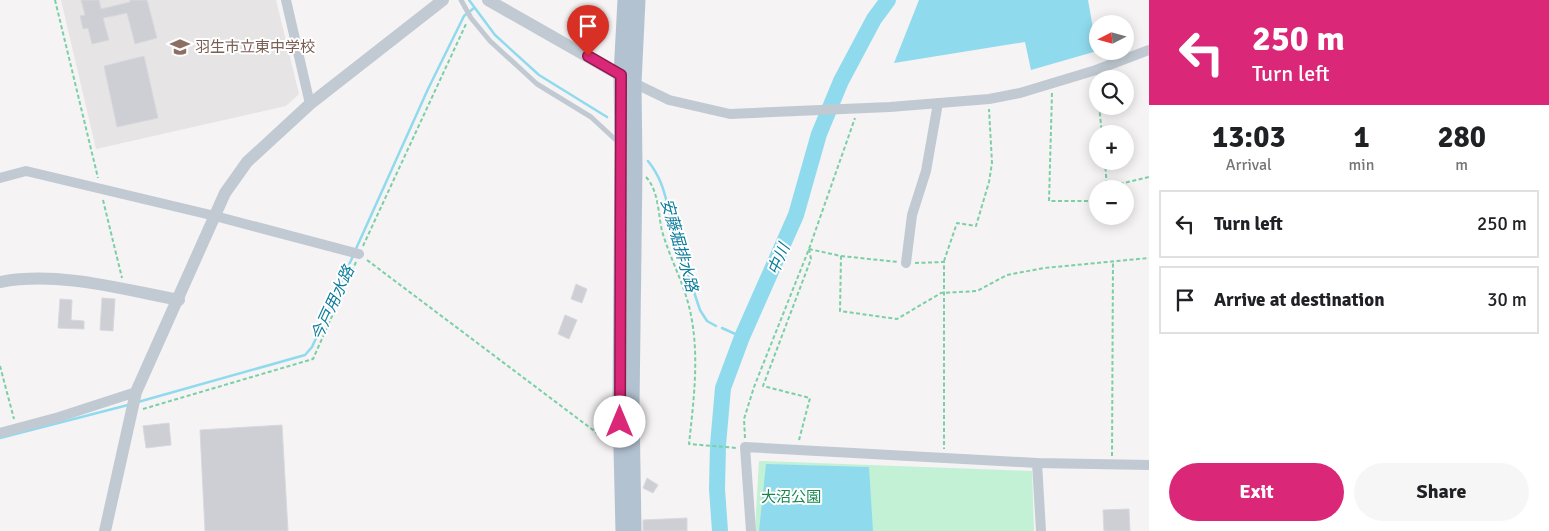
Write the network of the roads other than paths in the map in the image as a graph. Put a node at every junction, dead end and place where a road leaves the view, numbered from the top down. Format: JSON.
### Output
{"nodes":[{"id":1,"x":286,"y":0,"type":"edge"},
{"id":2,"x":443,"y":0,"type":"edge"},
{"id":3,"x":461,"y":0,"type":"edge"},
{"id":4,"x":488,"y":0,"type":"edge"},
{"id":5,"x":625,"y":0,"type":"edge"},
{"id":6,"x":638,"y":0,"type":"edge"},
{"id":7,"x":1149,"y":50,"type":"edge"},
{"id":8,"x":621,"y":75,"type":"junction"},
{"id":9,"x":634,"y":83,"type":"junction"},
{"id":10,"x":938,"y":103,"type":"junction"},
{"id":11,"x":310,"y":104,"type":"junction"},
{"id":12,"x":622,"y":148,"type":"junction"},
{"id":13,"x":0,"y":178,"type":"edge"},
{"id":14,"x":215,"y":216,"type":"junction"},
{"id":15,"x":359,"y":254,"type":"road end"},
{"id":16,"x":906,"y":263,"type":"road end"},
{"id":17,"x":0,"y":282,"type":"edge"},
{"id":18,"x":179,"y":300,"type":"junction"},
{"id":19,"x":136,"y":392,"type":"junction"},
{"id":20,"x":0,"y":433,"type":"edge"},
{"id":21,"x":1038,"y":463,"type":"junction"},
{"id":22,"x":1149,"y":464,"type":"edge"},
{"id":23,"x":105,"y":531,"type":"edge"},
{"id":24,"x":622,"y":531,"type":"edge"},
{"id":25,"x":634,"y":531,"type":"edge"},
{"id":26,"x":750,"y":531,"type":"edge"},
{"id":27,"x":1042,"y":531,"type":"edge"}],
"edges":[{"from":1,"to":11,"type":"street"},
{"from":2,"to":11,"type":"street"},
{"from":3,"to":12,"type":"lane"},
{"from":4,"to":8,"type":"street"},
{"from":5,"to":8,"type":"main road"},
{"from":6,"to":9,"type":"main road"},
{"from":7,"to":10,"type":"street"},
{"from":8,"to":9,"type":"street"},
{"from":8,"to":12,"type":"main road"},
{"from":9,"to":10,"type":"street"},
{"from":9,"to":25,"type":"main road"},
{"from":10,"to":16,"type":"street"},
{"from":11,"to":14,"type":"street"},
{"from":12,"to":24,"type":"main road"},
{"from":13,"to":14,"type":"street"},
{"from":14,"to":15,"type":"street"},
{"from":14,"to":18,"type":"street"},
{"from":17,"to":18,"type":"street"},
{"from":18,"to":19,"type":"street"},
{"from":19,"to":20,"type":"street"},
{"from":19,"to":23,"type":"street"},
{"from":21,"to":22,"type":"street"},
{"from":21,"to":26,"type":"street"},
{"from":21,"to":27,"type":"street"}]}
